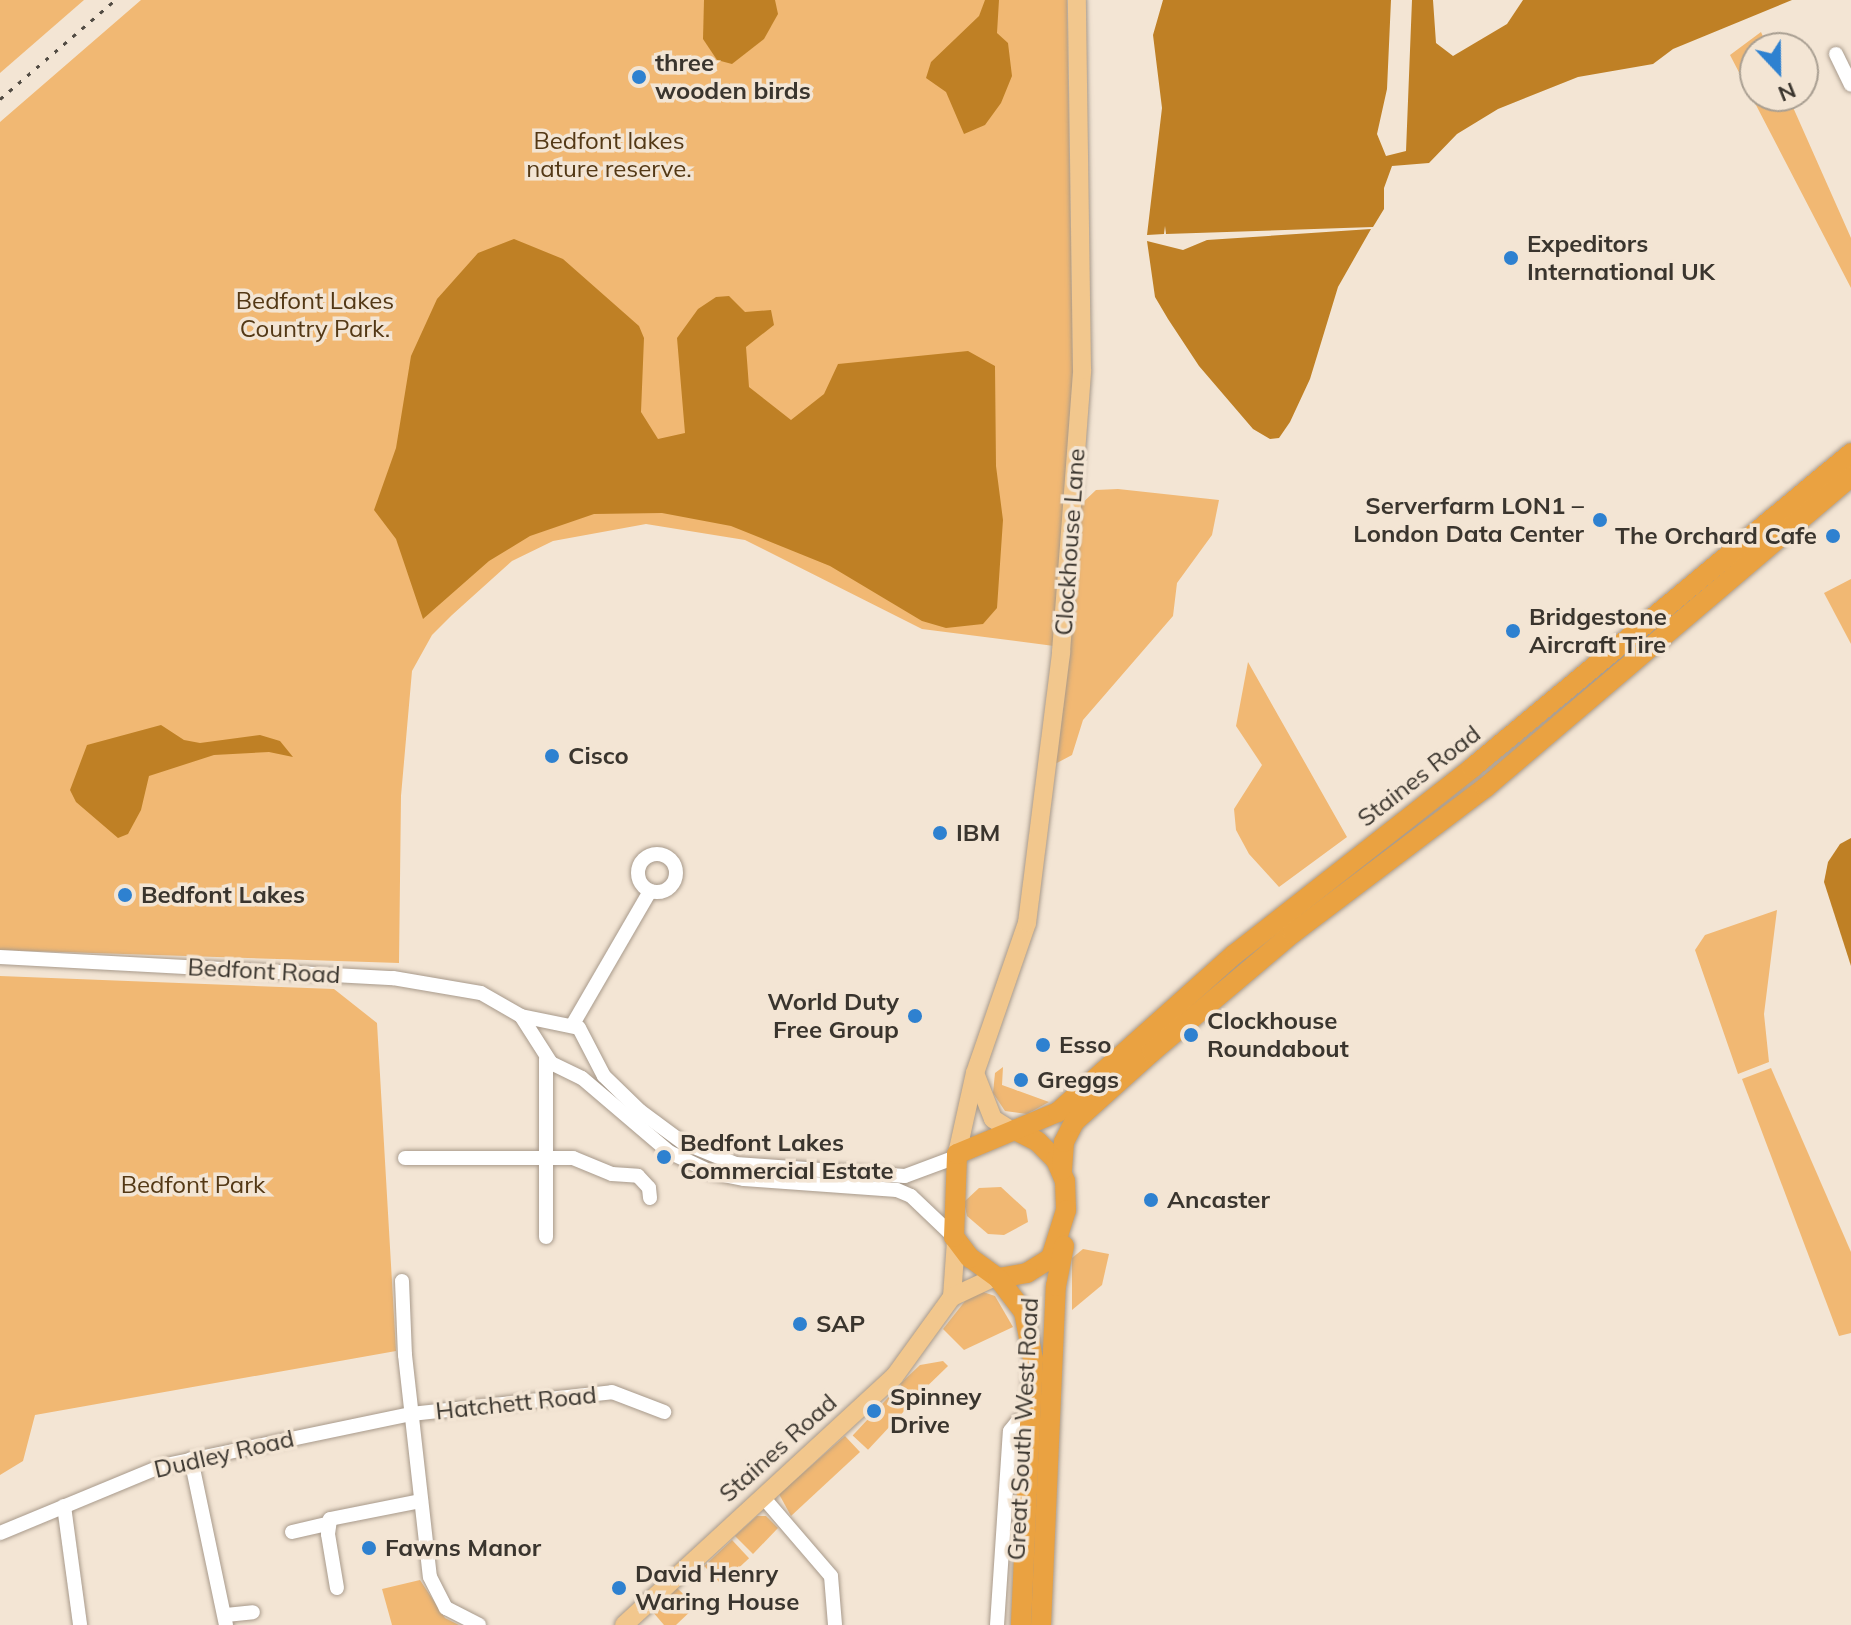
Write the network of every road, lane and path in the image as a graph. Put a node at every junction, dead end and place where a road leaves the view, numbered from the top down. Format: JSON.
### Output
{"nodes":[{"id":1,"x":1077,"y":0,"type":"edge"},
{"id":2,"x":1836,"y":54,"type":"dead end"},
{"id":3,"x":1851,"y":85,"type":"edge"},
{"id":4,"x":1851,"y":453,"type":"edge"},
{"id":5,"x":1851,"y":476,"type":"edge"},
{"id":6,"x":650,"y":891,"type":"dead end"},
{"id":7,"x":0,"y":957,"type":"edge"},
{"id":8,"x":521,"y":1016,"type":"junction"},
{"id":9,"x":573,"y":1024,"type":"junction"},
{"id":10,"x":555,"y":1025,"type":"junction"},
{"id":11,"x":588,"y":1050,"type":"junction"},
{"id":12,"x":545,"y":1056,"type":"junction"},
{"id":13,"x":566,"y":1068,"type":"junction"},
{"id":14,"x":975,"y":1073,"type":"junction"},
{"id":15,"x":547,"y":1092,"type":"junction"},
{"id":16,"x":1013,"y":1131,"type":"junction"},
{"id":17,"x":956,"y":1156,"type":"junction"},
{"id":18,"x":405,"y":1158,"type":"dead end"},
{"id":19,"x":545,"y":1158,"type":"junction"},
{"id":20,"x":1062,"y":1170,"type":"junction"},
{"id":21,"x":650,"y":1198,"type":"dead end"},
{"id":22,"x":546,"y":1237,"type":"dead end"},
{"id":23,"x":1061,"y":1238,"type":"junction"},
{"id":24,"x":955,"y":1239,"type":"junction"},
{"id":25,"x":996,"y":1277,"type":"junction"},
{"id":26,"x":402,"y":1281,"type":"dead end"},
{"id":27,"x":952,"y":1297,"type":"junction"},
{"id":28,"x":664,"y":1412,"type":"dead end"},
{"id":29,"x":411,"y":1414,"type":"junction"},
{"id":30,"x":1031,"y":1421,"type":"junction"},
{"id":31,"x":191,"y":1459,"type":"junction"},
{"id":32,"x":763,"y":1497,"type":"junction"},
{"id":33,"x":421,"y":1501,"type":"junction"},
{"id":34,"x":64,"y":1506,"type":"junction"},
{"id":35,"x":327,"y":1524,"type":"junction"},
{"id":36,"x":292,"y":1532,"type":"dead end"},
{"id":37,"x":0,"y":1533,"type":"edge"},
{"id":38,"x":337,"y":1588,"type":"dead end"},
{"id":39,"x":253,"y":1612,"type":"dead end"},
{"id":40,"x":226,"y":1620,"type":"edge"},
{"id":41,"x":80,"y":1625,"type":"edge"},
{"id":42,"x":479,"y":1625,"type":"edge"},
{"id":43,"x":624,"y":1625,"type":"edge"},
{"id":44,"x":835,"y":1625,"type":"edge"},
{"id":45,"x":997,"y":1625,"type":"edge"},
{"id":46,"x":1021,"y":1625,"type":"edge"},
{"id":47,"x":1041,"y":1625,"type":"edge"}],
"edges":[{"from":1,"to":14,"type":"main road","name":"Clockhouse Lane"},
{"from":2,"to":3,"type":"street"},
{"from":4,"to":16,"type":"highway","name":"Staines Road"},
{"from":5,"to":20,"type":"highway","name":"Staines Road"},
{"from":6,"to":9,"type":"street"},
{"from":7,"to":8,"type":"street","name":"Bedfont Road"},
{"from":8,"to":10,"type":"street","name":"Bedfont Road"},
{"from":8,"to":12,"type":"street","name":"Bedfont Road"},
{"from":9,"to":10,"type":"street","name":"Bedfont Road"},
{"from":9,"to":11,"type":"street"},
{"from":10,"to":12,"type":"street"},
{"from":11,"to":13,"type":"street"},
{"from":11,"to":17,"type":"street"},
{"from":12,"to":13,"type":"street"},
{"from":12,"to":15,"type":"street"},
{"from":13,"to":15,"type":"street"},
{"from":13,"to":24,"type":"street"},
{"from":14,"to":16,"type":"main road"},
{"from":14,"to":17,"type":"main road","name":"Clockhouse Lane"},
{"from":15,"to":19,"type":"street"},
{"from":16,"to":17,"type":"highway"},
{"from":16,"to":20,"type":"highway"},
{"from":17,"to":24,"type":"highway"},
{"from":18,"to":19,"type":"street"},
{"from":19,"to":21,"type":"street"},
{"from":19,"to":22,"type":"street"},
{"from":20,"to":23,"type":"highway"},
{"from":23,"to":25,"type":"highway"},
{"from":23,"to":47,"type":"highway","name":"Great South West Road"},
{"from":24,"to":25,"type":"highway"},
{"from":24,"to":27,"type":"main road"},
{"from":25,"to":27,"type":"main road","name":"Staines Road"},
{"from":25,"to":30,"type":"highway","name":"Great South West Road"},
{"from":26,"to":29,"type":"street"},
{"from":27,"to":32,"type":"main road","name":"Staines Road"},
{"from":28,"to":29,"type":"street","name":"Hatchett Road"},
{"from":29,"to":31,"type":"street","name":"Dudley Road"},
{"from":29,"to":33,"type":"street"},
{"from":30,"to":45,"type":"street"},
{"from":30,"to":46,"type":"highway","name":"Great South West Road"},
{"from":31,"to":34,"type":"street","name":"Dudley Road"},
{"from":31,"to":40,"type":"street"},
{"from":32,"to":43,"type":"main road","name":"Staines Road"},
{"from":32,"to":44,"type":"street"},
{"from":33,"to":35,"type":"street"},
{"from":33,"to":42,"type":"street"},
{"from":34,"to":37,"type":"street","name":"Dudley Road"},
{"from":34,"to":41,"type":"street"},
{"from":35,"to":36,"type":"street"},
{"from":35,"to":38,"type":"street"},
{"from":39,"to":40,"type":"street"}]}
